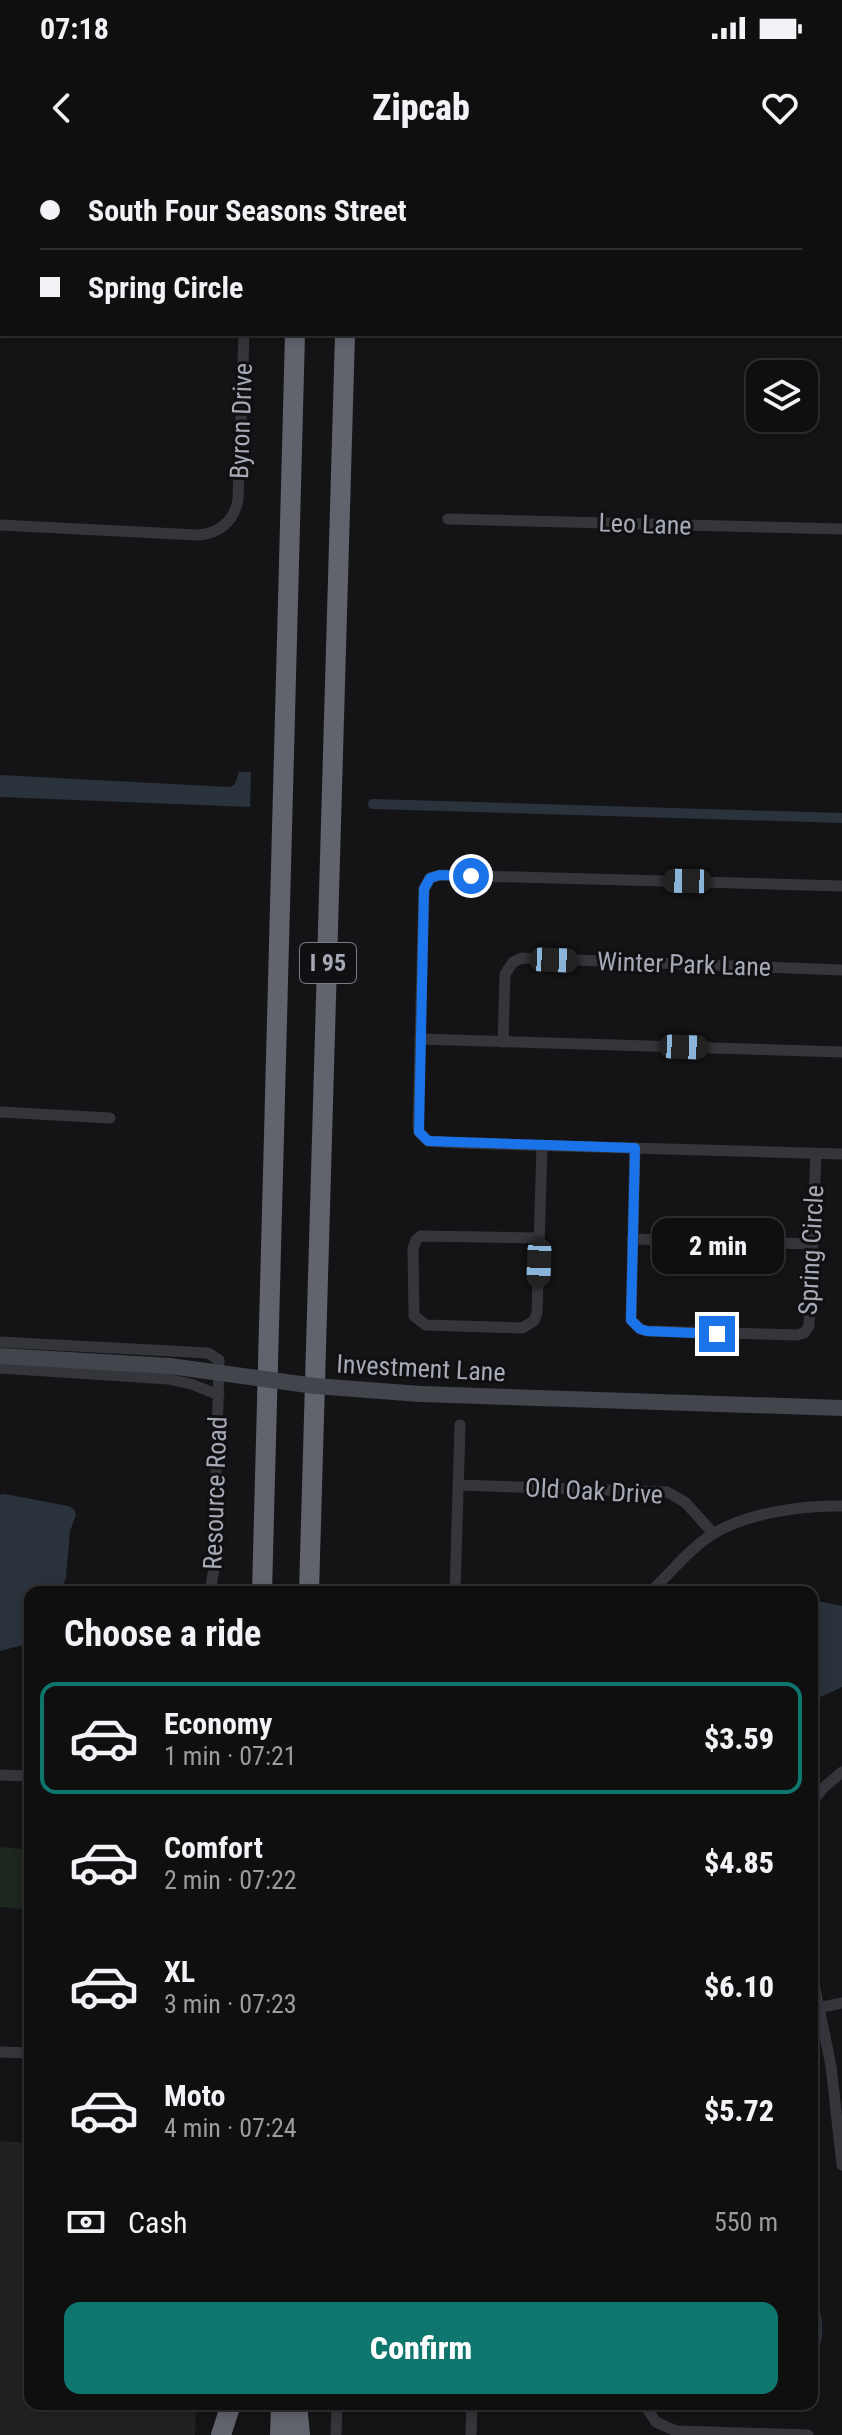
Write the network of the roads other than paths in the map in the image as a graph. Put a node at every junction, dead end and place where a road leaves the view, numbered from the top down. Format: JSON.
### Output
{"nodes":[{"id":1,"x":244,"y":336,"type":"edge"},
{"id":2,"x":295,"y":336,"type":"edge"},
{"id":3,"x":345,"y":336,"type":"edge"},
{"id":4,"x":448,"y":519,"type":"dead end"},
{"id":5,"x":0,"y":525,"type":"edge"},
{"id":6,"x":842,"y":529,"type":"edge"},
{"id":7,"x":842,"y":886,"type":"edge"},
{"id":8,"x":842,"y":970,"type":"edge"},
{"id":9,"x":420,"y":1039,"type":"junction"},
{"id":10,"x":503,"y":1042,"type":"junction"},
{"id":11,"x":842,"y":1052,"type":"edge"},
{"id":12,"x":0,"y":1112,"type":"edge"},
{"id":13,"x":110,"y":1118,"type":"dead end"},
{"id":14,"x":542,"y":1145,"type":"junction"},
{"id":15,"x":635,"y":1148,"type":"junction"},
{"id":16,"x":816,"y":1153,"type":"junction"},
{"id":17,"x":842,"y":1154,"type":"edge"},
{"id":18,"x":539,"y":1238,"type":"junction"},
{"id":19,"x":632,"y":1239,"type":"junction"},
{"id":20,"x":813,"y":1244,"type":"junction"},
{"id":21,"x":0,"y":1342,"type":"edge"},
{"id":22,"x":0,"y":1356,"type":"edge"},
{"id":23,"x":0,"y":1368,"type":"edge"},
{"id":24,"x":219,"y":1395,"type":"junction"},
{"id":25,"x":842,"y":1408,"type":"edge"},
{"id":26,"x":460,"y":1425,"type":"dead end"},
{"id":27,"x":458,"y":1485,"type":"junction"},
{"id":28,"x":842,"y":1506,"type":"edge"},
{"id":29,"x":713,"y":1533,"type":"junction"},
{"id":30,"x":211,"y":1586,"type":"edge"},
{"id":31,"x":262,"y":1586,"type":"edge"},
{"id":32,"x":309,"y":1586,"type":"edge"},
{"id":33,"x":455,"y":1586,"type":"edge"},
{"id":34,"x":656,"y":1586,"type":"edge"},
{"id":35,"x":842,"y":1772,"type":"edge"},
{"id":36,"x":0,"y":1775,"type":"edge"},
{"id":37,"x":24,"y":1776,"type":"edge"},
{"id":38,"x":818,"y":1795,"type":"edge"},
{"id":39,"x":842,"y":2003,"type":"edge"},
{"id":40,"x":818,"y":2008,"type":"edge"},
{"id":41,"x":818,"y":2017,"type":"edge"},
{"id":42,"x":0,"y":2052,"type":"edge"},
{"id":43,"x":24,"y":2053,"type":"edge"},
{"id":44,"x":842,"y":2165,"type":"edge"},
{"id":45,"x":231,"y":2410,"type":"edge"},
{"id":46,"x":234,"y":2410,"type":"edge"},
{"id":47,"x":281,"y":2410,"type":"edge"},
{"id":48,"x":298,"y":2410,"type":"edge"},
{"id":49,"x":337,"y":2410,"type":"edge"},
{"id":50,"x":472,"y":2410,"type":"edge"},
{"id":51,"x":648,"y":2410,"type":"edge"},
{"id":52,"x":221,"y":2435,"type":"edge"},
{"id":53,"x":234,"y":2435,"type":"edge"},
{"id":54,"x":280,"y":2435,"type":"edge"},
{"id":55,"x":300,"y":2435,"type":"edge"},
{"id":56,"x":336,"y":2435,"type":"edge"},
{"id":57,"x":471,"y":2435,"type":"edge"},
{"id":58,"x":808,"y":2435,"type":"edge"}],
"edges":[{"from":1,"to":5,"type":"street","name":"Byron Drive"},
{"from":2,"to":31,"type":"highway","number":"I 95"},
{"from":3,"to":32,"type":"highway","number":"I 95"},
{"from":4,"to":6,"type":"street","name":"Leo Lane"},
{"from":7,"to":9,"type":"street"},
{"from":8,"to":10,"type":"street","name":"Winter Park Lane"},
{"from":9,"to":10,"type":"street"},
{"from":9,"to":14,"type":"street"},
{"from":10,"to":11,"type":"street"},
{"from":12,"to":13,"type":"street"},
{"from":14,"to":15,"type":"street"},
{"from":14,"to":18,"type":"street"},
{"from":15,"to":16,"type":"street"},
{"from":15,"to":19,"type":"street","name":"Spring Circle"},
{"from":16,"to":17,"type":"street"},
{"from":16,"to":20,"type":"street","name":"Spring Circle"},
{"from":18,"to":18,"type":"street"},
{"from":19,"to":20,"type":"street"},
{"from":19,"to":20,"type":"street","name":"Spring Circle"},
{"from":21,"to":24,"type":"street","name":"Resource Road"},
{"from":22,"to":25,"type":"street","name":"Investment Lane","bridge":true},
{"from":23,"to":24,"type":"street"},
{"from":24,"to":30,"type":"street","name":"Resource Road"},
{"from":26,"to":27,"type":"street"},
{"from":27,"to":29,"type":"street","name":"Old Oak Drive"},
{"from":27,"to":33,"type":"street"},
{"from":28,"to":29,"type":"street"},
{"from":29,"to":34,"type":"street"},
{"from":35,"to":38,"type":"street"},
{"from":36,"to":37,"type":"street"},
{"from":39,"to":40,"type":"street"},
{"from":41,"to":44,"type":"street"},
{"from":42,"to":43,"type":"street"},
{"from":45,"to":52,"type":"highway"},
{"from":46,"to":53,"type":"highway"},
{"from":47,"to":54,"type":"highway"},
{"from":48,"to":55,"type":"highway"},
{"from":49,"to":56,"type":"street"},
{"from":50,"to":57,"type":"street"},
{"from":51,"to":58,"type":"street"}]}
